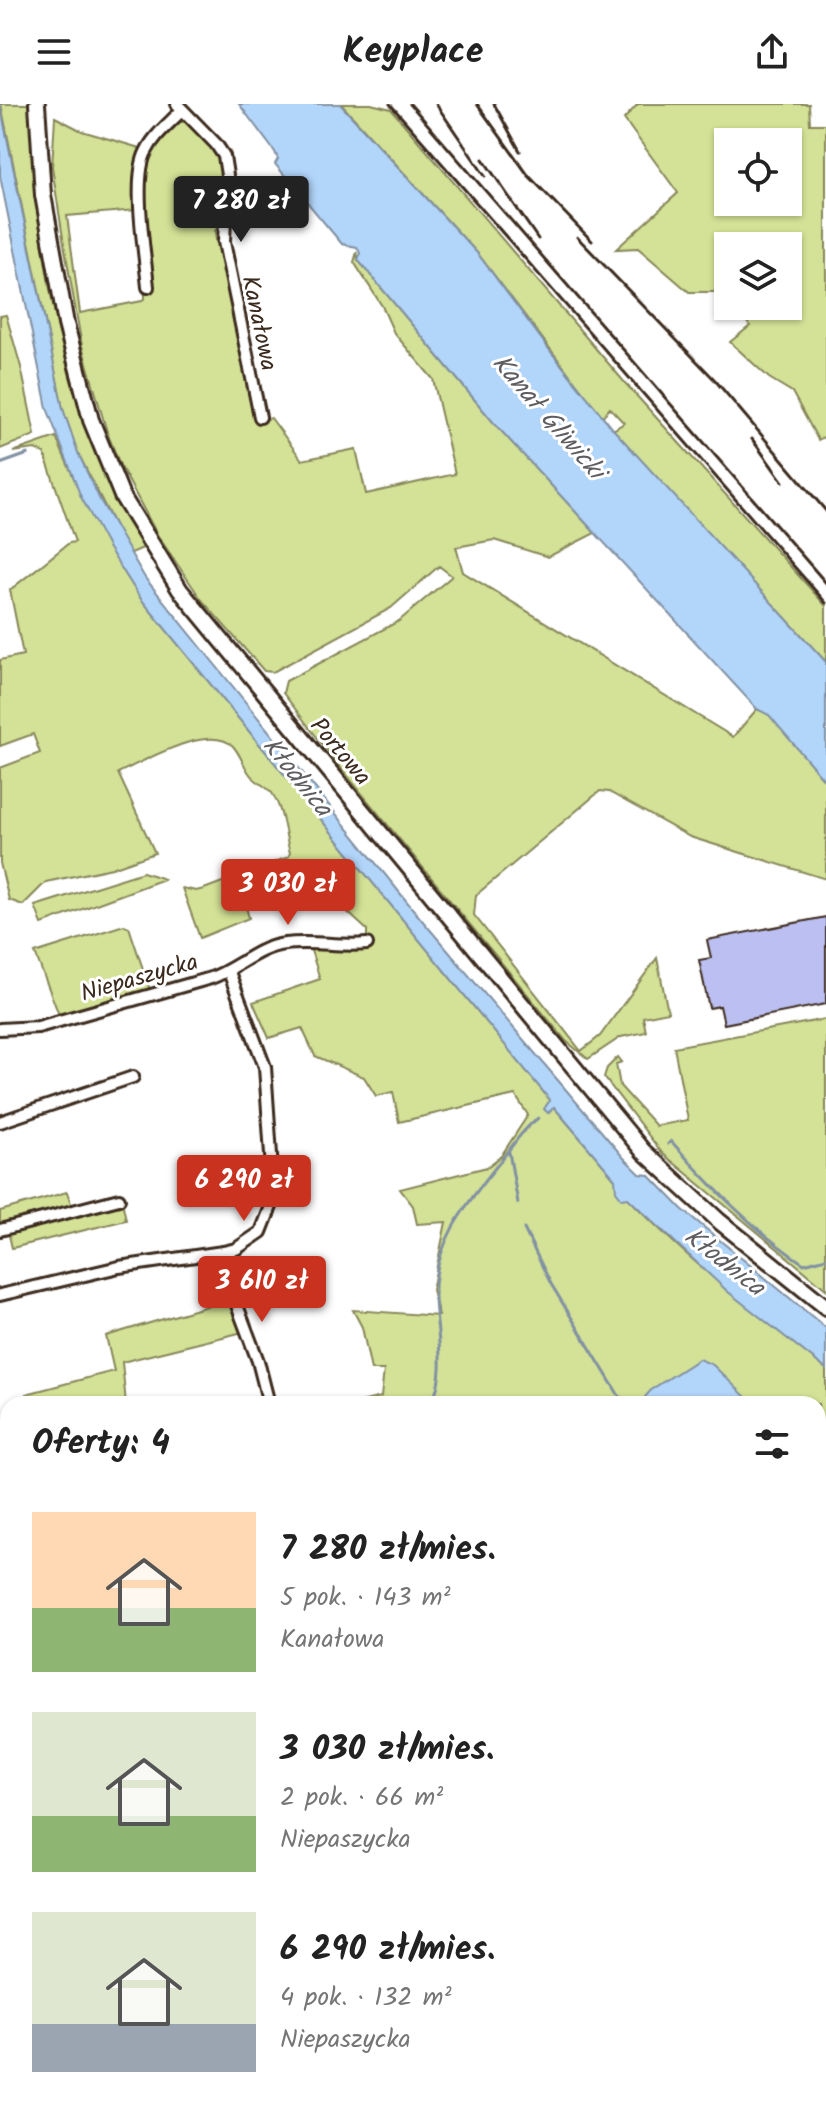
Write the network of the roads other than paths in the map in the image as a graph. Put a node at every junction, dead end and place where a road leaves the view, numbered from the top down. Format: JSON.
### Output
{"nodes":[{"id":1,"x":37,"y":104,"type":"edge"},
{"id":2,"x":180,"y":107,"type":"edge"},
{"id":3,"x":148,"y":287,"type":"dead end"},
{"id":4,"x":260,"y":417,"type":"dead end"},
{"id":5,"x":367,"y":944,"type":"dead end"},
{"id":6,"x":229,"y":972,"type":"junction"},
{"id":7,"x":0,"y":1029,"type":"edge"},
{"id":8,"x":133,"y":1077,"type":"dead end"},
{"id":9,"x":0,"y":1122,"type":"edge"},
{"id":10,"x":119,"y":1199,"type":"dead end"},
{"id":11,"x":0,"y":1230,"type":"edge"},
{"id":12,"x":223,"y":1252,"type":"junction"},
{"id":13,"x":0,"y":1295,"type":"edge"},
{"id":14,"x":826,"y":1307,"type":"edge"},
{"id":15,"x":267,"y":1396,"type":"edge"}],
"edges":[{"from":1,"to":14,"type":"street","name":"Portowa"},
{"from":2,"to":3,"type":"street","name":"Kanałowa"},
{"from":2,"to":4,"type":"street","name":"Kanałowa"},
{"from":5,"to":6,"type":"street"},
{"from":6,"to":7,"type":"street","name":"Niepaszycka"},
{"from":6,"to":12,"type":"street","name":"Niepaszycka"},
{"from":8,"to":9,"type":"street"},
{"from":10,"to":11,"type":"street"},
{"from":12,"to":13,"type":"street","name":"Niepaszycka"},
{"from":12,"to":15,"type":"street"}]}
